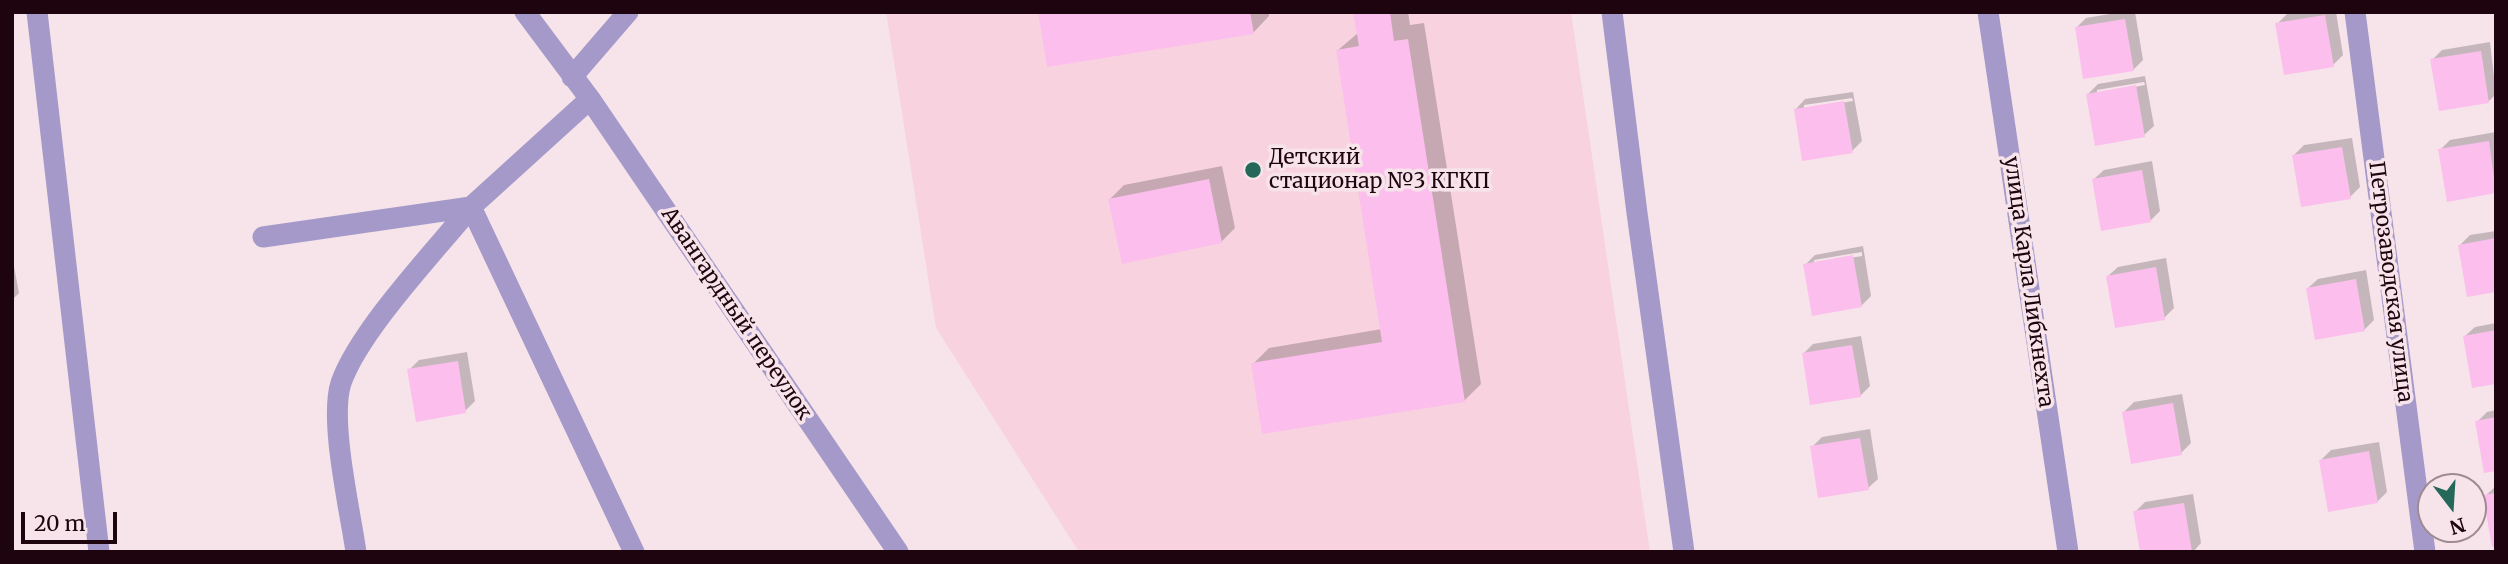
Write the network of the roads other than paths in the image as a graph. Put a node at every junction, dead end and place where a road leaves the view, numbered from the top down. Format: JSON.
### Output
{"nodes":[{"id":1,"x":37,"y":12,"type":"edge"},
{"id":2,"x":525,"y":12,"type":"edge"},
{"id":3,"x":628,"y":12,"type":"edge"},
{"id":4,"x":1612,"y":12,"type":"edge"},
{"id":5,"x":1988,"y":12,"type":"edge"},
{"id":6,"x":2355,"y":12,"type":"edge"},
{"id":7,"x":572,"y":77,"type":"junction"},
{"id":8,"x":590,"y":99,"type":"junction"},
{"id":9,"x":471,"y":207,"type":"junction"},
{"id":10,"x":263,"y":237,"type":"dead end"},
{"id":11,"x":99,"y":552,"type":"edge"},
{"id":12,"x":356,"y":552,"type":"edge"},
{"id":13,"x":634,"y":552,"type":"edge"},
{"id":14,"x":898,"y":552,"type":"edge"},
{"id":15,"x":1684,"y":552,"type":"edge"},
{"id":16,"x":2068,"y":552,"type":"edge"},
{"id":17,"x":2425,"y":552,"type":"edge"}],
"edges":[{"from":1,"to":11,"type":"street"},
{"from":2,"to":7,"type":"street","name":"Авангардный переулок"},
{"from":3,"to":7,"type":"street"},
{"from":4,"to":15,"type":"street"},
{"from":5,"to":16,"type":"street","name":"улица Карла Либкнехта"},
{"from":6,"to":17,"type":"street","name":"Петрозаводская улица"},
{"from":7,"to":8,"type":"street","name":"Авангардный переулок"},
{"from":8,"to":9,"type":"street"},
{"from":8,"to":14,"type":"street","name":"Авангардный переулок"},
{"from":9,"to":10,"type":"street"},
{"from":9,"to":12,"type":"street"},
{"from":9,"to":13,"type":"street"}]}
